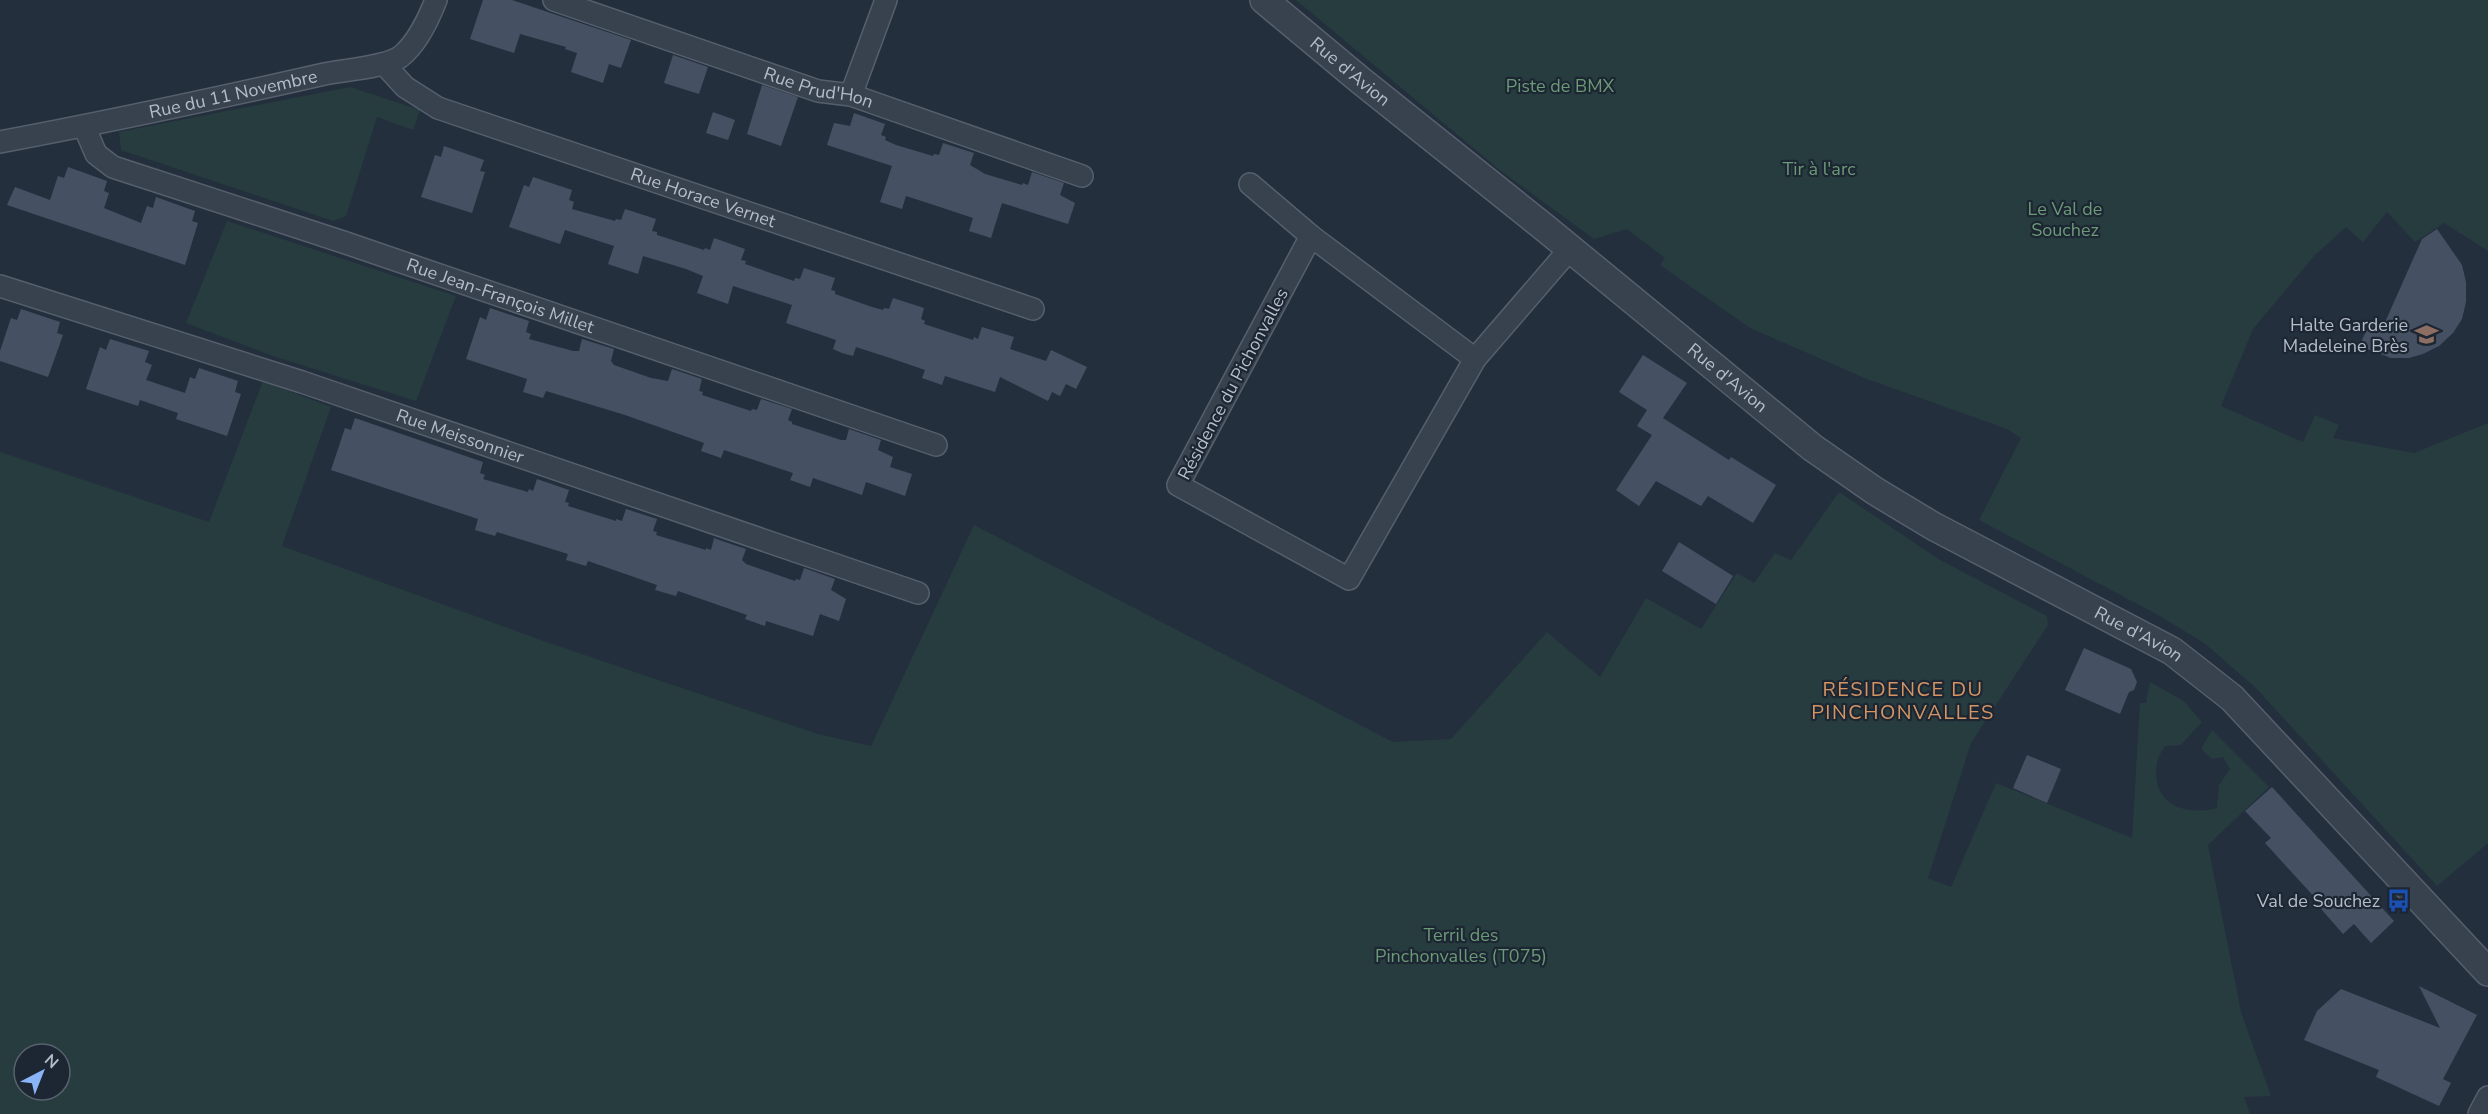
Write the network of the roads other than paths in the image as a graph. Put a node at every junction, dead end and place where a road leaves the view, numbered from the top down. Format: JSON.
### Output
{"nodes":[{"id":1,"x":436,"y":0,"type":"edge"},
{"id":2,"x":554,"y":0,"type":"edge"},
{"id":3,"x":886,"y":0,"type":"edge"},
{"id":4,"x":1264,"y":0,"type":"edge"},
{"id":5,"x":384,"y":64,"type":"junction"},
{"id":6,"x":851,"y":95,"type":"junction"},
{"id":7,"x":84,"y":126,"type":"junction"},
{"id":8,"x":1,"y":141,"type":"edge"},
{"id":9,"x":1082,"y":176,"type":"dead end"},
{"id":10,"x":1250,"y":184,"type":"dead end"},
{"id":11,"x":1311,"y":236,"type":"junction"},
{"id":12,"x":1570,"y":249,"type":"junction"},
{"id":13,"x":0,"y":286,"type":"edge"},
{"id":14,"x":1034,"y":309,"type":"dead end"},
{"id":15,"x":1475,"y":359,"type":"junction"},
{"id":16,"x":936,"y":445,"type":"dead end"},
{"id":17,"x":918,"y":593,"type":"dead end"},
{"id":18,"x":2488,"y":972,"type":"edge"},
{"id":19,"x":2488,"y":1097,"type":"edge"},
{"id":20,"x":2479,"y":1114,"type":"edge"}],
"edges":[{"from":1,"to":5,"type":"street","name":"Rue du 11 Novembre"},
{"from":2,"to":6,"type":"street","name":"Rue Prud'Hon"},
{"from":3,"to":6,"type":"street"},
{"from":4,"to":12,"type":"street","name":"Rue d'Avion"},
{"from":5,"to":7,"type":"street","name":"Rue du 11 Novembre"},
{"from":5,"to":14,"type":"street","name":"Rue Horace Vernet"},
{"from":6,"to":9,"type":"street","name":"Rue Prud'Hon"},
{"from":7,"to":8,"type":"street","name":"Rue du 11 Novembre"},
{"from":7,"to":16,"type":"street","name":"Rue Jean-François Millet"},
{"from":10,"to":11,"type":"street"},
{"from":11,"to":15,"type":"street"},
{"from":11,"to":15,"type":"street","name":"Résidence du Pichonvalles"},
{"from":12,"to":15,"type":"street","name":"Résidence du Pichonvalles"},
{"from":12,"to":18,"type":"street","name":"Rue d'Avion"},
{"from":13,"to":17,"type":"street","name":"Rue Meissonnier"},
{"from":19,"to":20,"type":"street"}]}
